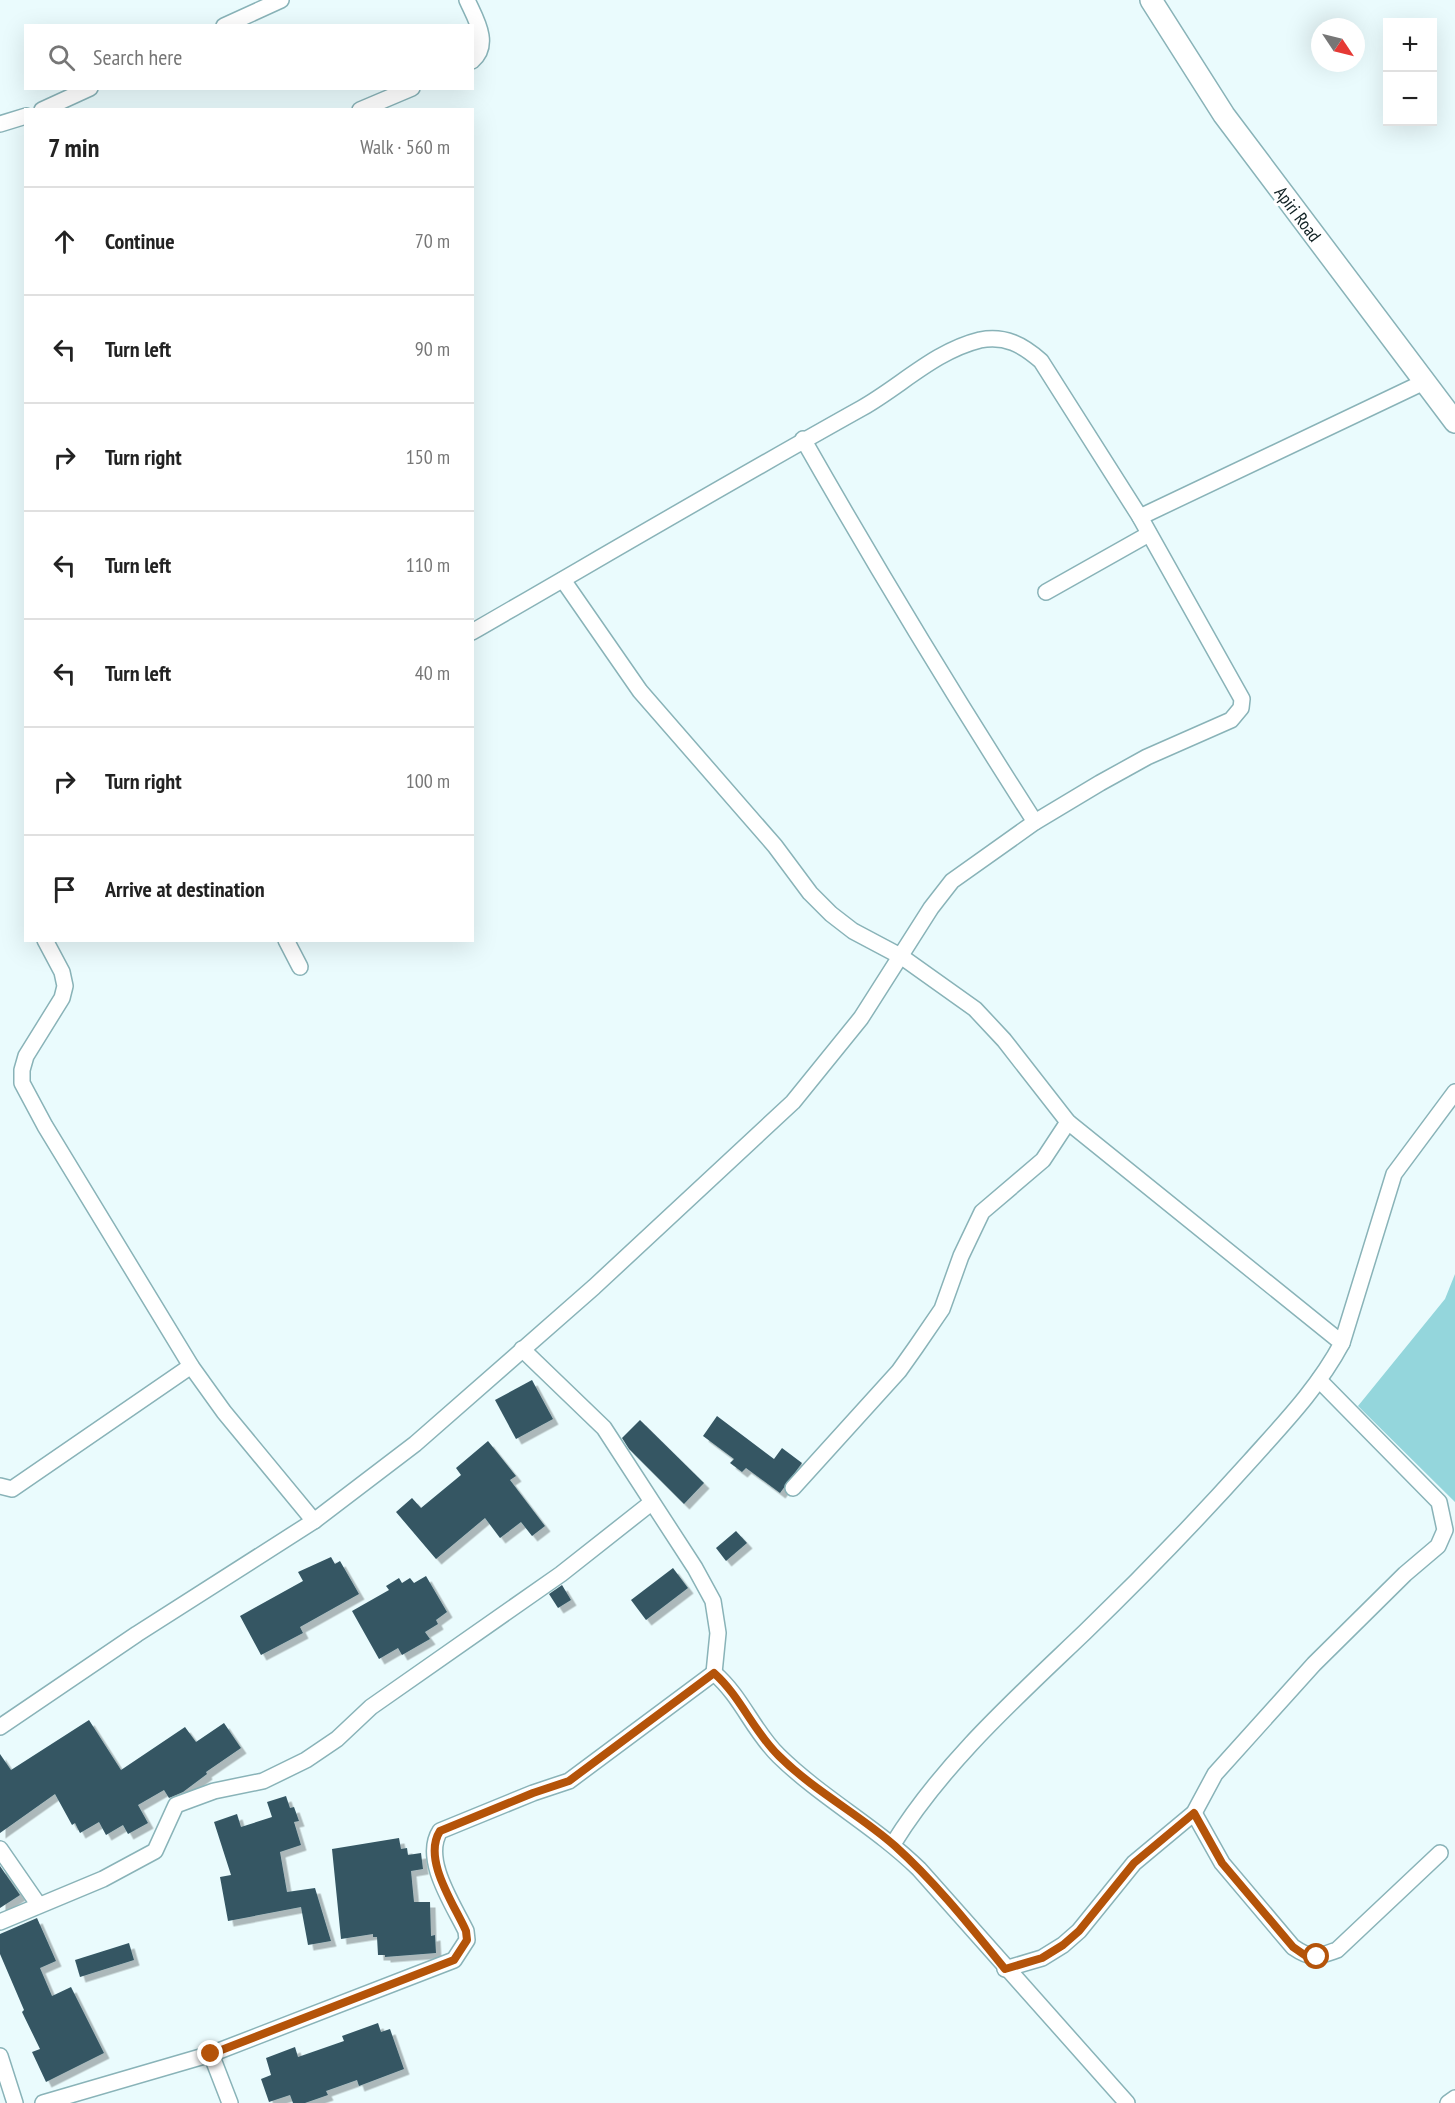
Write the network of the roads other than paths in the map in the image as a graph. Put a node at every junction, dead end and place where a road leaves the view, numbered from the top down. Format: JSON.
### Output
{"nodes":[{"id":1,"x":281,"y":0,"type":"edge"},
{"id":2,"x":467,"y":0,"type":"edge"},
{"id":3,"x":1151,"y":0,"type":"edge"},
{"id":4,"x":228,"y":24,"type":"edge"},
{"id":5,"x":474,"y":58,"type":"edge"},
{"id":6,"x":86,"y":90,"type":"edge"},
{"id":7,"x":407,"y":90,"type":"edge"},
{"id":8,"x":46,"y":108,"type":"edge"},
{"id":9,"x":365,"y":108,"type":"edge"},
{"id":10,"x":24,"y":117,"type":"edge"},
{"id":11,"x":0,"y":124,"type":"edge"},
{"id":12,"x":1424,"y":382,"type":"junction"},
{"id":13,"x":1455,"y":422,"type":"edge"},
{"id":14,"x":803,"y":439,"type":"junction"},
{"id":15,"x":1140,"y":517,"type":"junction"},
{"id":16,"x":1149,"y":534,"type":"junction"},
{"id":17,"x":563,"y":580,"type":"junction"},
{"id":18,"x":1046,"y":592,"type":"dead end"},
{"id":19,"x":474,"y":631,"type":"edge"},
{"id":20,"x":1035,"y":822,"type":"junction"},
{"id":21,"x":46,"y":942,"type":"edge"},
{"id":22,"x":287,"y":942,"type":"edge"},
{"id":23,"x":902,"y":957,"type":"junction"},
{"id":24,"x":300,"y":967,"type":"dead end"},
{"id":25,"x":1455,"y":1092,"type":"edge"},
{"id":26,"x":1068,"y":1122,"type":"junction"},
{"id":27,"x":1342,"y":1343,"type":"junction"},
{"id":28,"x":522,"y":1349,"type":"junction"},
{"id":29,"x":191,"y":1366,"type":"junction"},
{"id":30,"x":1319,"y":1380,"type":"junction"},
{"id":31,"x":0,"y":1486,"type":"edge"},
{"id":32,"x":793,"y":1488,"type":"dead end"},
{"id":33,"x":651,"y":1503,"type":"junction"},
{"id":34,"x":314,"y":1521,"type":"junction"},
{"id":35,"x":714,"y":1673,"type":"junction"},
{"id":36,"x":0,"y":1727,"type":"edge"},
{"id":37,"x":1194,"y":1813,"type":"junction"},
{"id":38,"x":893,"y":1844,"type":"junction"},
{"id":39,"x":0,"y":1849,"type":"edge"},
{"id":40,"x":1440,"y":1853,"type":"dead end"},
{"id":41,"x":38,"y":1904,"type":"junction"},
{"id":42,"x":0,"y":1922,"type":"edge"},
{"id":43,"x":1005,"y":1969,"type":"junction"},
{"id":44,"x":211,"y":2054,"type":"junction"},
{"id":45,"x":0,"y":2056,"type":"edge"},
{"id":46,"x":1455,"y":2098,"type":"edge"},
{"id":47,"x":15,"y":2103,"type":"edge"},
{"id":48,"x":43,"y":2103,"type":"edge"},
{"id":49,"x":230,"y":2103,"type":"edge"},
{"id":50,"x":1127,"y":2103,"type":"edge"},
{"id":51,"x":1448,"y":2103,"type":"edge"}],
"edges":[{"from":1,"to":4,"type":"street"},
{"from":2,"to":5,"type":"street"},
{"from":3,"to":12,"type":"street","name":"Apiri Road"},
{"from":6,"to":8,"type":"street"},
{"from":7,"to":9,"type":"street"},
{"from":10,"to":11,"type":"street"},
{"from":12,"to":13,"type":"street","name":"Apiri Road"},
{"from":12,"to":15,"type":"street"},
{"from":14,"to":15,"type":"street"},
{"from":14,"to":17,"type":"street"},
{"from":14,"to":20,"type":"street"},
{"from":15,"to":16,"type":"street"},
{"from":16,"to":18,"type":"street"},
{"from":16,"to":20,"type":"street"},
{"from":17,"to":19,"type":"street"},
{"from":17,"to":23,"type":"street"},
{"from":20,"to":23,"type":"street"},
{"from":21,"to":29,"type":"street"},
{"from":22,"to":24,"type":"street"},
{"from":23,"to":26,"type":"street"},
{"from":23,"to":28,"type":"street"},
{"from":25,"to":27,"type":"street"},
{"from":26,"to":27,"type":"street"},
{"from":26,"to":32,"type":"street"},
{"from":27,"to":30,"type":"street"},
{"from":28,"to":33,"type":"street"},
{"from":28,"to":34,"type":"street"},
{"from":29,"to":31,"type":"street"},
{"from":29,"to":34,"type":"street"},
{"from":30,"to":37,"type":"street"},
{"from":30,"to":38,"type":"street"},
{"from":33,"to":35,"type":"street"},
{"from":33,"to":41,"type":"street"},
{"from":34,"to":36,"type":"street"},
{"from":35,"to":38,"type":"street"},
{"from":35,"to":44,"type":"street"},
{"from":37,"to":40,"type":"street"},
{"from":37,"to":43,"type":"street"},
{"from":38,"to":43,"type":"street"},
{"from":39,"to":41,"type":"street"},
{"from":41,"to":42,"type":"street"},
{"from":43,"to":50,"type":"street"},
{"from":44,"to":48,"type":"street"},
{"from":44,"to":49,"type":"street"},
{"from":45,"to":47,"type":"street"},
{"from":46,"to":51,"type":"street"}]}
